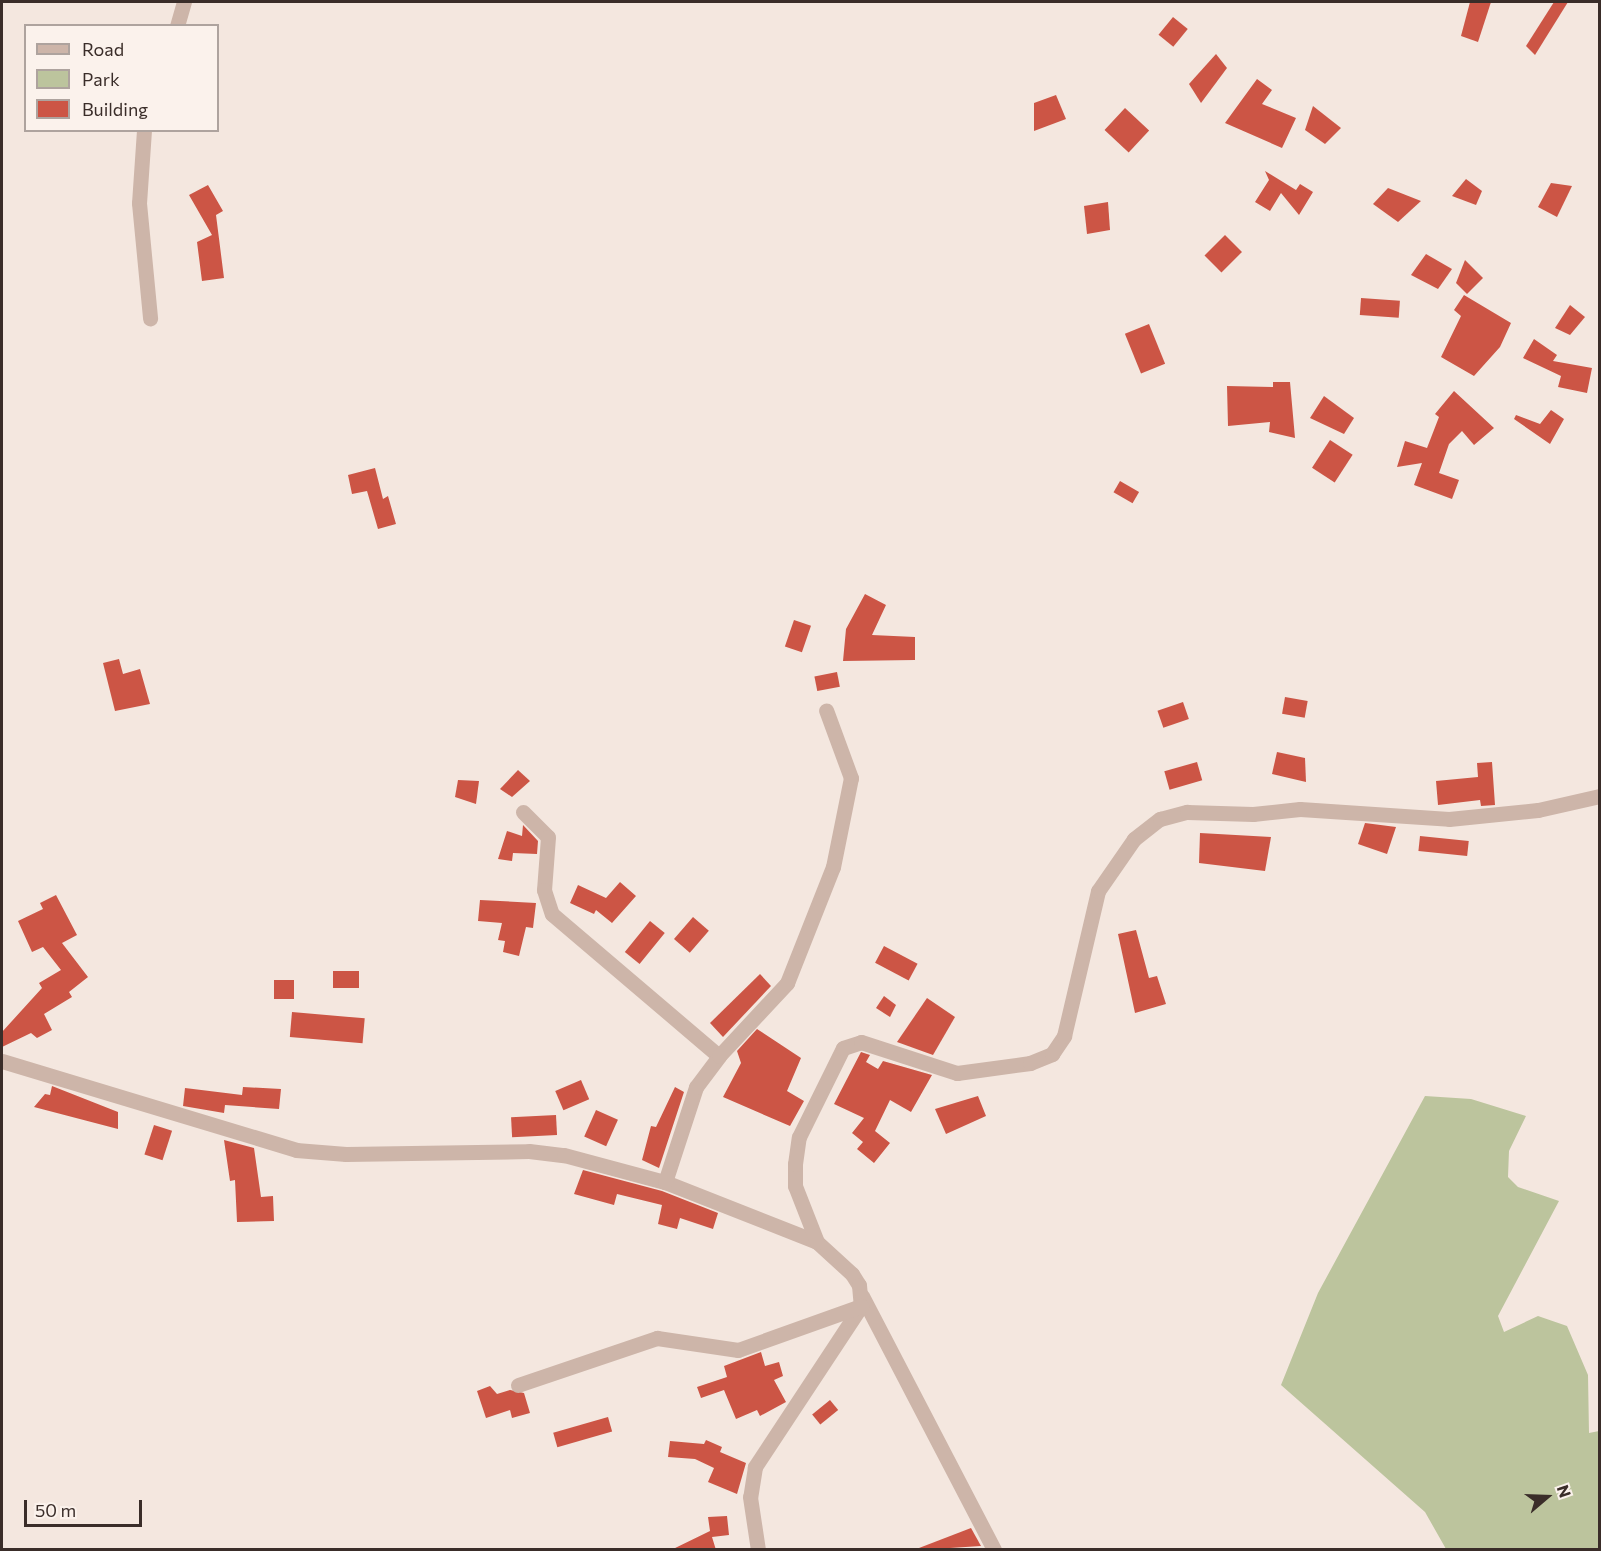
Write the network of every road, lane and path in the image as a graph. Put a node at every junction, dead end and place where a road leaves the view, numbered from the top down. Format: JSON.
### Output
{"nodes":[{"id":1,"x":184,"y":2,"type":"edge"},
{"id":2,"x":178,"y":24,"type":"edge"},
{"id":3,"x":144,"y":132,"type":"edge"},
{"id":4,"x":150,"y":318,"type":"dead end"},
{"id":5,"x":826,"y":711,"type":"dead end"},
{"id":6,"x":1599,"y":796,"type":"edge"},
{"id":7,"x":523,"y":812,"type":"dead end"},
{"id":8,"x":719,"y":1056,"type":"junction"},
{"id":9,"x":2,"y":1061,"type":"edge"},
{"id":10,"x":665,"y":1182,"type":"junction"},
{"id":11,"x":817,"y":1242,"type":"junction"},
{"id":12,"x":861,"y":1301,"type":"junction"},
{"id":13,"x":518,"y":1385,"type":"dead end"},
{"id":14,"x":758,"y":1550,"type":"edge"},
{"id":15,"x":994,"y":1550,"type":"edge"}],
"edges":[{"from":1,"to":2,"type":"street"},
{"from":3,"to":4,"type":"street"},
{"from":5,"to":8,"type":"street"},
{"from":6,"to":11,"type":"street"},
{"from":7,"to":8,"type":"street"},
{"from":8,"to":10,"type":"street"},
{"from":9,"to":10,"type":"street"},
{"from":10,"to":11,"type":"street"},
{"from":11,"to":12,"type":"street"},
{"from":12,"to":13,"type":"street"},
{"from":12,"to":14,"type":"street"},
{"from":12,"to":15,"type":"street"}]}
